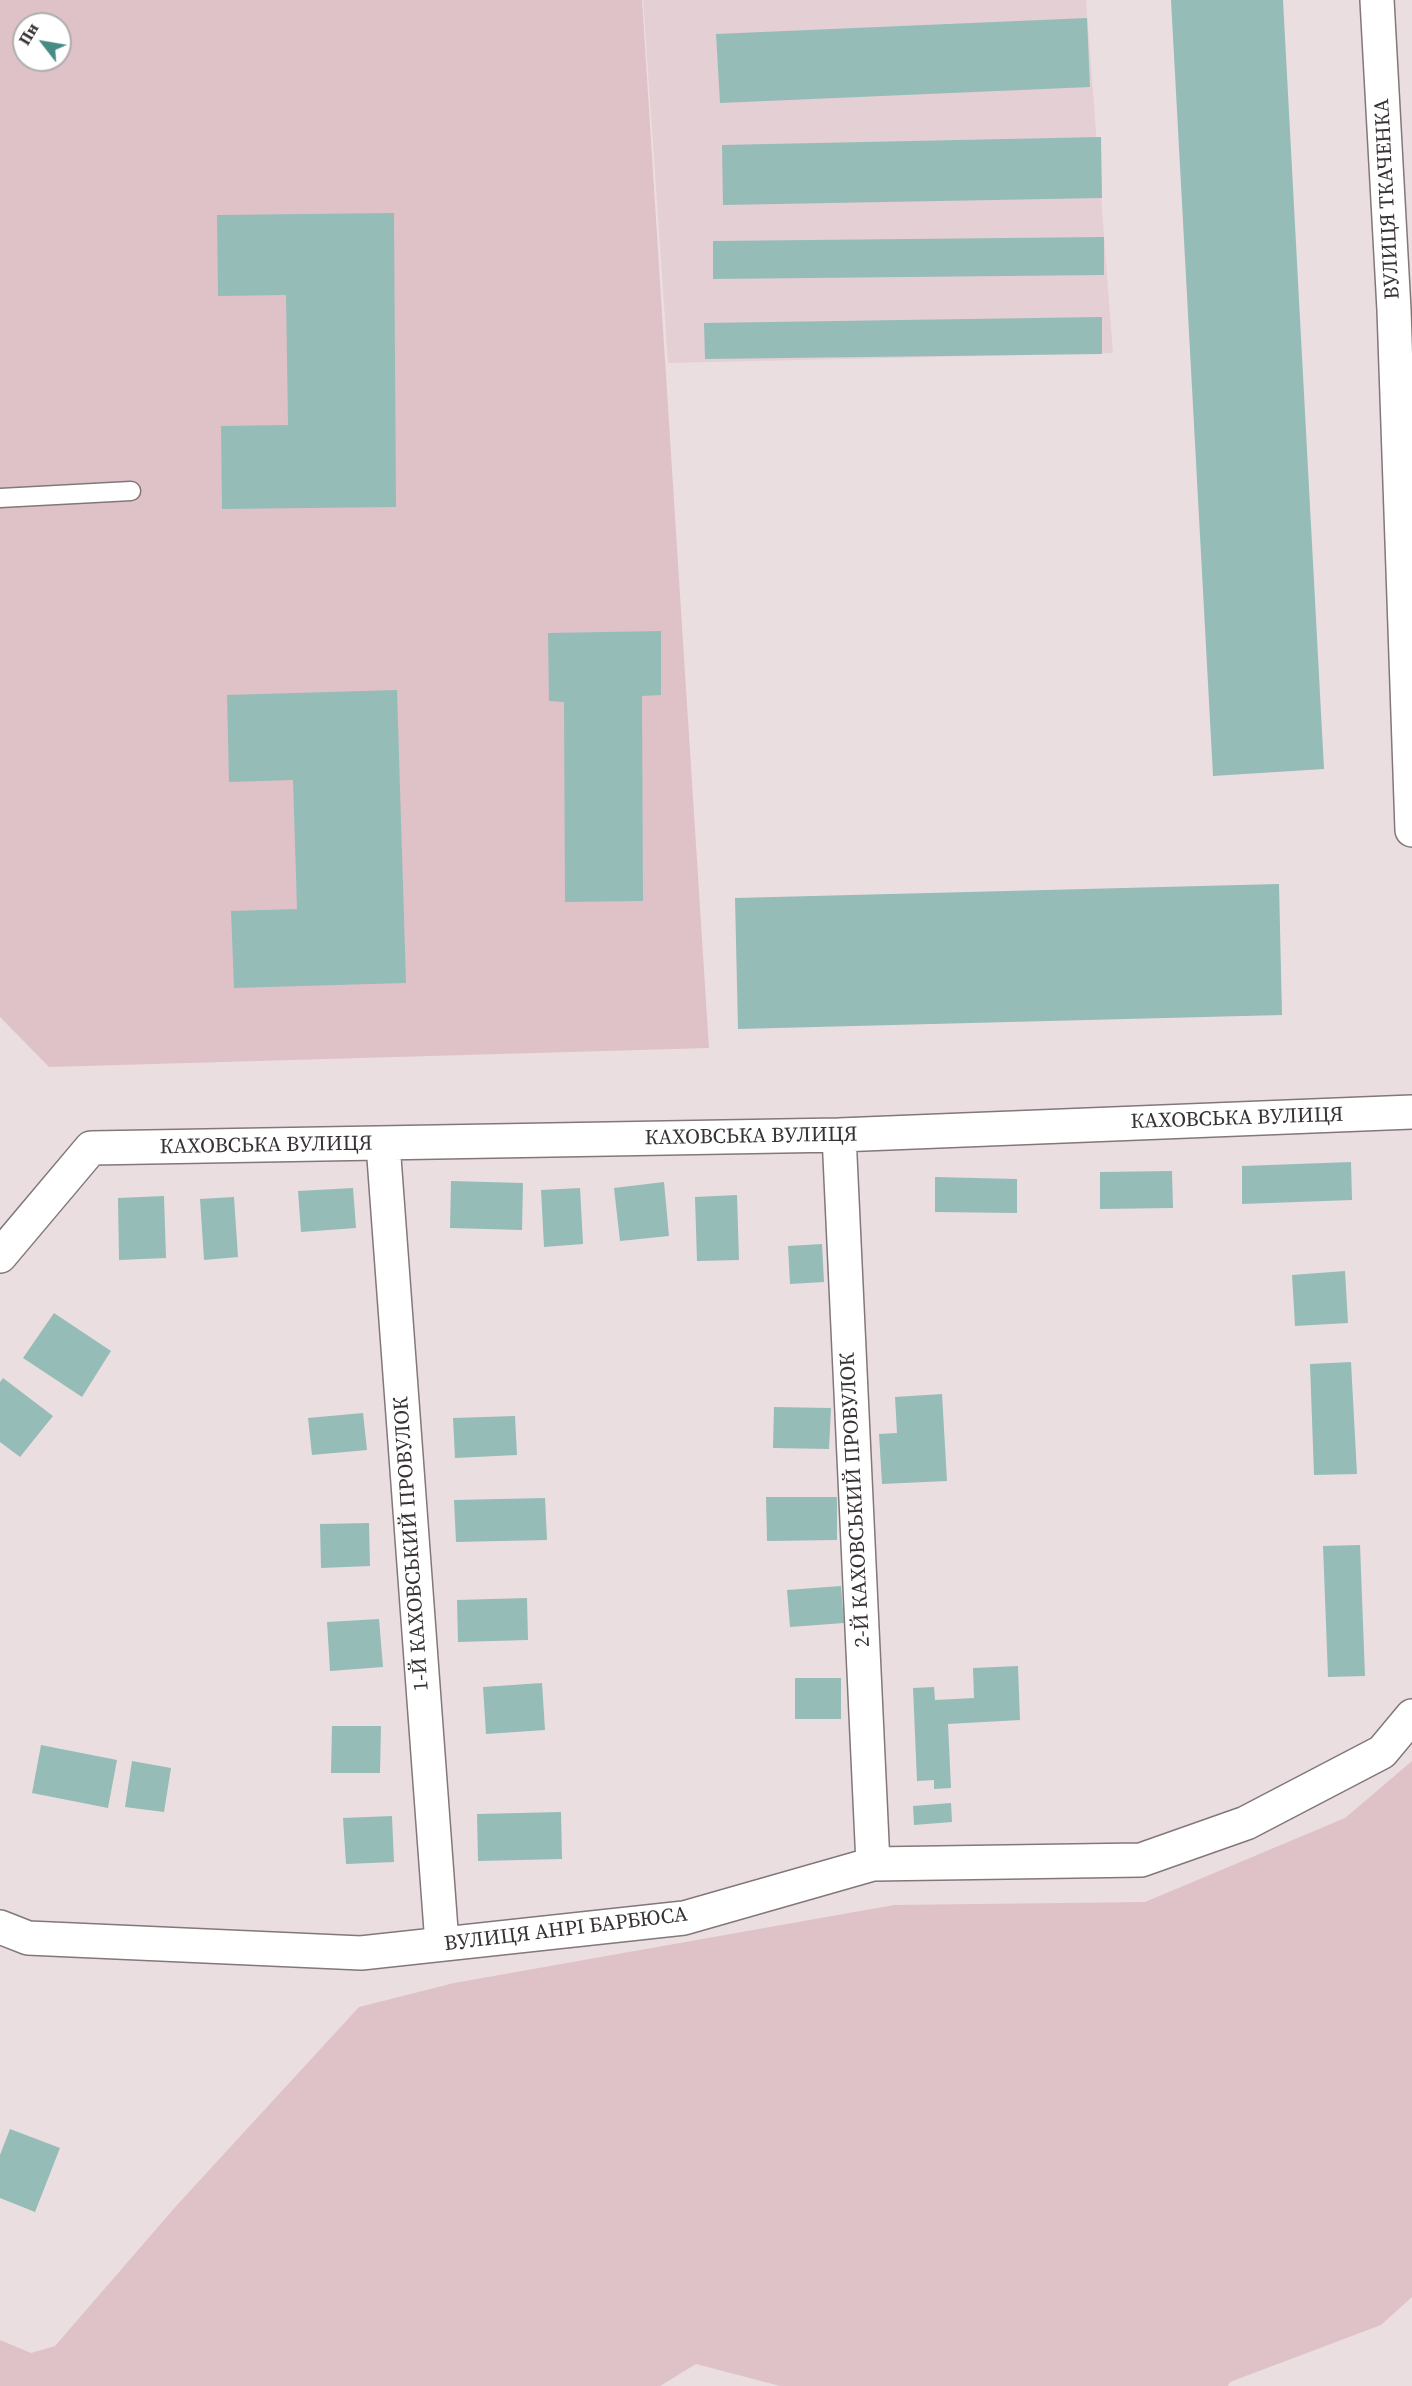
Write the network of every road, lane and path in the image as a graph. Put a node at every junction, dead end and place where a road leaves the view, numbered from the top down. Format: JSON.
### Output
{"nodes":[{"id":1,"x":1377,"y":0,"type":"edge"},
{"id":2,"x":1403,"y":310,"type":"edge"},
{"id":3,"x":131,"y":491,"type":"dead end"},
{"id":4,"x":0,"y":498,"type":"edge"},
{"id":5,"x":1412,"y":830,"type":"edge"},
{"id":6,"x":1412,"y":1112,"type":"edge"},
{"id":7,"x":839,"y":1135,"type":"junction"},
{"id":8,"x":383,"y":1144,"type":"junction"},
{"id":9,"x":0,"y":1256,"type":"edge"},
{"id":10,"x":1412,"y":1716,"type":"edge"},
{"id":11,"x":873,"y":1864,"type":"junction"},
{"id":12,"x":0,"y":1926,"type":"edge"},
{"id":13,"x":442,"y":1944,"type":"junction"}],
"edges":[{"from":1,"to":2,"type":"street","name":"ВУЛИЦЯ ТКАЧЕНКА"},
{"from":2,"to":5,"type":"street","name":"ВУЛИЦЯ ТКАЧЕНКА"},
{"from":3,"to":4,"type":"lane"},
{"from":6,"to":7,"type":"street","name":"КАХОВСЬКА ВУЛИЦЯ"},
{"from":7,"to":8,"type":"street","name":"КАХОВСЬКА ВУЛИЦЯ"},
{"from":7,"to":11,"type":"street","name":"2-Й КАХОВСЬКИЙ ПРОВУЛОК"},
{"from":8,"to":9,"type":"street","name":"КАХОВСЬКА ВУЛИЦЯ"},
{"from":8,"to":13,"type":"street","name":"1-Й КАХОВСЬКИЙ ПРОВУЛОК"},
{"from":10,"to":11,"type":"street","name":"ВУЛИЦЯ АНРІ БАРБЮСА"},
{"from":11,"to":13,"type":"street","name":"ВУЛИЦЯ АНРІ БАРБЮСА"},
{"from":12,"to":13,"type":"street","name":"ВУЛИЦЯ АНРІ БАРБЮСА"}]}
